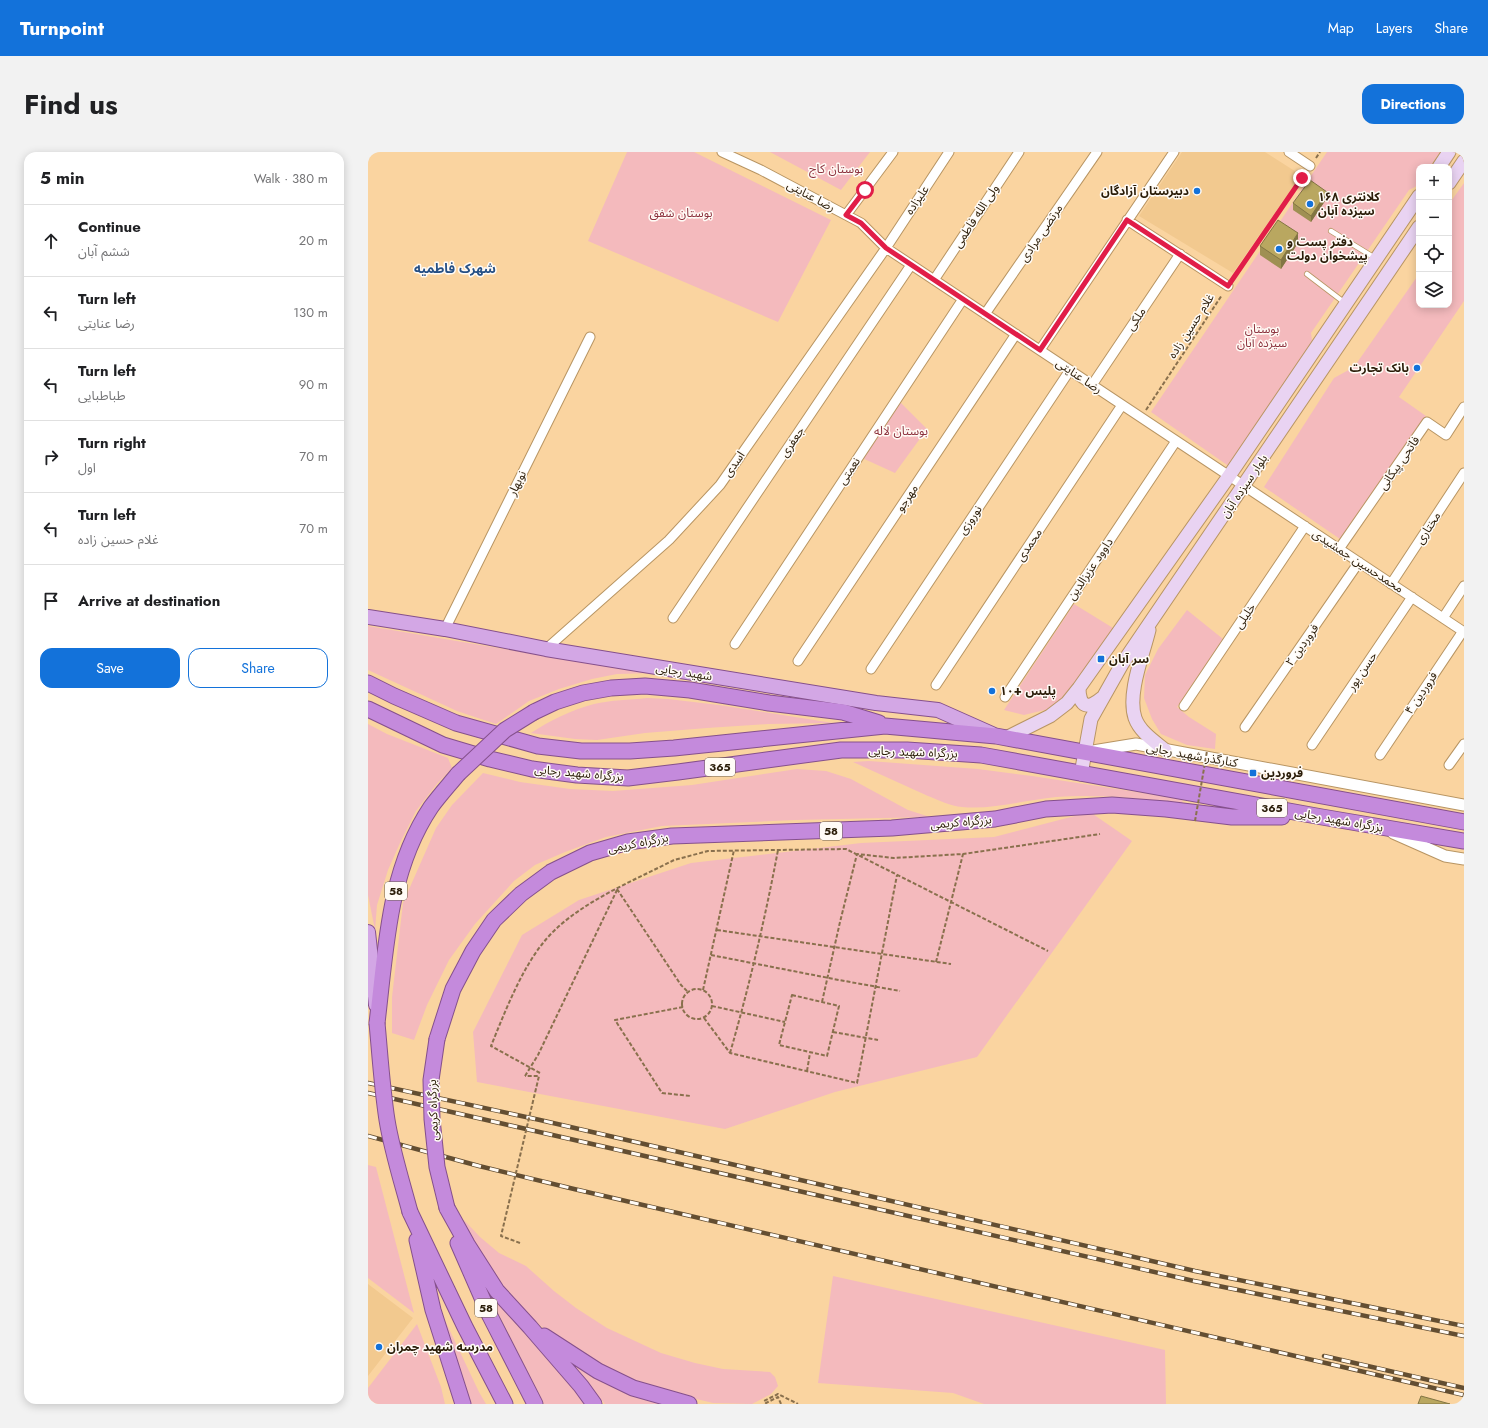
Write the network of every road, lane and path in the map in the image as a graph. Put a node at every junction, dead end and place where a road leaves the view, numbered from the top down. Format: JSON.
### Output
{"nodes":[{"id":1,"x":722,"y":152,"type":"edge"},
{"id":2,"x":892,"y":152,"type":"edge"},
{"id":3,"x":949,"y":152,"type":"edge"},
{"id":4,"x":1019,"y":152,"type":"edge"},
{"id":5,"x":1096,"y":152,"type":"edge"},
{"id":6,"x":1174,"y":152,"type":"edge"},
{"id":7,"x":1290,"y":152,"type":"edge"},
{"id":8,"x":1449,"y":152,"type":"edge"},
{"id":9,"x":1464,"y":161,"type":"edge"},
{"id":10,"x":1441,"y":164,"type":"edge"},
{"id":11,"x":1310,"y":166,"type":"joint"},
{"id":12,"x":1452,"y":179,"type":"edge"},
{"id":13,"x":1416,"y":200,"type":"edge"},
{"id":14,"x":846,"y":215,"type":"junction"},
{"id":15,"x":1127,"y":220,"type":"junction"},
{"id":16,"x":1331,"y":231,"type":"dead end"},
{"id":17,"x":1416,"y":232,"type":"edge"},
{"id":18,"x":886,"y":248,"type":"junction"},
{"id":19,"x":1180,"y":254,"type":"junction"},
{"id":20,"x":1377,"y":259,"type":"junction"},
{"id":21,"x":911,"y":265,"type":"junction"},
{"id":22,"x":1307,"y":274,"type":"dead end"},
{"id":23,"x":934,"y":280,"type":"junction"},
{"id":24,"x":1228,"y":286,"type":"junction"},
{"id":25,"x":963,"y":299,"type":"junction"},
{"id":26,"x":1346,"y":304,"type":"junction"},
{"id":27,"x":985,"y":314,"type":"junction"},
{"id":28,"x":1016,"y":334,"type":"junction"},
{"id":29,"x":590,"y":337,"type":"dead end"},
{"id":30,"x":1040,"y":350,"type":"junction"},
{"id":31,"x":1070,"y":370,"type":"junction"},
{"id":32,"x":1092,"y":385,"type":"junction"},
{"id":33,"x":1122,"y":405,"type":"junction"},
{"id":34,"x":1464,"y":407,"type":"edge"},
{"id":35,"x":1141,"y":418,"type":"junction"},
{"id":36,"x":1176,"y":440,"type":"junction"},
{"id":37,"x":1464,"y":473,"type":"edge"},
{"id":38,"x":1229,"y":476,"type":"junction"},
{"id":39,"x":1247,"y":488,"type":"junction"},
{"id":40,"x":1305,"y":526,"type":"junction"},
{"id":41,"x":1339,"y":549,"type":"junction"},
{"id":42,"x":1359,"y":562,"type":"junction"},
{"id":43,"x":1391,"y":584,"type":"junction"},
{"id":44,"x":1464,"y":586,"type":"edge"},
{"id":45,"x":1412,"y":597,"type":"junction"},
{"id":46,"x":368,"y":617,"type":"edge"},
{"id":47,"x":673,"y":618,"type":"dead end"},
{"id":48,"x":1443,"y":618,"type":"junction"},
{"id":49,"x":1152,"y":620,"type":"junction"},
{"id":50,"x":445,"y":629,"type":"junction"},
{"id":51,"x":1463,"y":631,"type":"edge"},
{"id":52,"x":735,"y":644,"type":"dead end"},
{"id":53,"x":546,"y":649,"type":"junction"},
{"id":54,"x":798,"y":661,"type":"dead end"},
{"id":55,"x":871,"y":669,"type":"dead end"},
{"id":56,"x":368,"y":684,"type":"edge"},
{"id":57,"x":936,"y":685,"type":"dead end"},
{"id":58,"x":1079,"y":688,"type":"junction"},
{"id":59,"x":1005,"y":697,"type":"dead end"},
{"id":60,"x":1102,"y":698,"type":"junction"},
{"id":61,"x":1184,"y":706,"type":"dead end"},
{"id":62,"x":368,"y":709,"type":"edge"},
{"id":63,"x":885,"y":726,"type":"junction"},
{"id":64,"x":1244,"y":727,"type":"dead end"},
{"id":65,"x":1001,"y":737,"type":"junction"},
{"id":66,"x":1464,"y":744,"type":"edge"},
{"id":67,"x":1312,"y":745,"type":"dead end"},
{"id":68,"x":1165,"y":750,"type":"junction"},
{"id":69,"x":1207,"y":751,"type":"dead end"},
{"id":70,"x":1085,"y":752,"type":"junction"},
{"id":71,"x":1380,"y":755,"type":"dead end"},
{"id":72,"x":1449,"y":765,"type":"dead end"},
{"id":73,"x":1081,"y":774,"type":"junction"},
{"id":74,"x":1464,"y":805,"type":"edge"},
{"id":75,"x":1322,"y":817,"type":"junction"},
{"id":76,"x":1195,"y":821,"type":"dead end"},
{"id":77,"x":1464,"y":822,"type":"edge"},
{"id":78,"x":1380,"y":827,"type":"junction"},
{"id":79,"x":737,"y":834,"type":"junction"},
{"id":80,"x":1100,"y":834,"type":"dead end"},
{"id":81,"x":1464,"y":841,"type":"edge"},
{"id":82,"x":778,"y":850,"type":"junction"},
{"id":83,"x":734,"y":851,"type":"junction"},
{"id":84,"x":857,"y":854,"type":"junction"},
{"id":85,"x":963,"y":854,"type":"junction"},
{"id":86,"x":1464,"y":859,"type":"edge"},
{"id":87,"x":897,"y":874,"type":"junction"},
{"id":88,"x":617,"y":889,"type":"junction"},
{"id":89,"x":952,"y":902,"type":"junction"},
{"id":90,"x":717,"y":930,"type":"junction"},
{"id":91,"x":368,"y":932,"type":"edge"},
{"id":92,"x":759,"y":936,"type":"junction"},
{"id":93,"x":834,"y":947,"type":"junction"},
{"id":94,"x":1048,"y":952,"type":"dead end"},
{"id":95,"x":882,"y":954,"type":"junction"},
{"id":96,"x":711,"y":955,"type":"junction"},
{"id":97,"x":936,"y":962,"type":"junction"},
{"id":98,"x":753,"y":963,"type":"junction"},
{"id":99,"x":951,"y":964,"type":"dead end"},
{"id":100,"x":827,"y":978,"type":"junction"},
{"id":101,"x":876,"y":986,"type":"junction"},
{"id":102,"x":703,"y":990,"type":"junction"},
{"id":103,"x":900,"y":991,"type":"dead end"},
{"id":104,"x":688,"y":992,"type":"junction"},
{"id":105,"x":822,"y":1002,"type":"junction"},
{"id":106,"x":712,"y":1006,"type":"junction"},
{"id":107,"x":682,"y":1007,"type":"junction"},
{"id":108,"x":741,"y":1013,"type":"junction"},
{"id":109,"x":704,"y":1018,"type":"junction"},
{"id":110,"x":785,"y":1022,"type":"junction"},
{"id":111,"x":378,"y":1023,"type":"junction"},
{"id":112,"x":833,"y":1032,"type":"junction"},
{"id":113,"x":866,"y":1038,"type":"junction"},
{"id":114,"x":878,"y":1040,"type":"dead end"},
{"id":115,"x":810,"y":1052,"type":"junction"},
{"id":116,"x":730,"y":1053,"type":"junction"},
{"id":117,"x":530,"y":1068,"type":"junction"},
{"id":118,"x":807,"y":1071,"type":"junction"},
{"id":119,"x":540,"y":1073,"type":"dead end"},
{"id":120,"x":691,"y":1096,"type":"dead end"},
{"id":121,"x":447,"y":1208,"type":"junction"},
{"id":122,"x":410,"y":1212,"type":"junction"},
{"id":123,"x":520,"y":1243,"type":"dead end"},
{"id":124,"x":530,"y":1327,"type":"junction"},
{"id":125,"x":463,"y":1404,"type":"edge"},
{"id":126,"x":505,"y":1404,"type":"edge"},
{"id":127,"x":535,"y":1404,"type":"edge"},
{"id":128,"x":594,"y":1404,"type":"edge"},
{"id":129,"x":689,"y":1404,"type":"edge"},
{"id":130,"x":781,"y":1404,"type":"edge"},
{"id":131,"x":798,"y":1404,"type":"edge"}],
"edges":[{"from":1,"to":14,"type":"street","name":"رضا عنایتی"},
{"from":2,"to":14,"type":"street"},
{"from":3,"to":18,"type":"street","name":"علیزاده"},
{"from":4,"to":23,"type":"street","name":"ولی الله فاطمی"},
{"from":5,"to":27,"type":"street","name":"مرتضی مرادی"},
{"from":6,"to":15,"type":"street"},
{"from":7,"to":11,"type":"street"},
{"from":8,"to":10,"type":"main road"},
{"from":9,"to":12,"type":"main road"},
{"from":11,"to":24,"type":"path","name":"غلام حسین زاده"},
{"from":13,"to":20,"type":"main road","name":"بلوار سیزده آبان"},
{"from":14,"to":18,"type":"street","name":"رضا عنایتی"},
{"from":15,"to":19,"type":"street"},
{"from":15,"to":30,"type":"street"},
{"from":16,"to":20,"type":"lane"},
{"from":17,"to":39,"type":"main road","name":"بلوار سیزده آبان"},
{"from":18,"to":21,"type":"street","name":"رضا عنایتی"},
{"from":18,"to":53,"type":"street","name":"اسدی"},
{"from":19,"to":24,"type":"street"},
{"from":19,"to":32,"type":"street","name":"ملکی"},
{"from":20,"to":26,"type":"main road","name":"بلوار سیزده آبان"},
{"from":21,"to":23,"type":"street","name":"رضا عنایتی"},
{"from":21,"to":47,"type":"street","name":"جعفری"},
{"from":22,"to":26,"type":"lane"},
{"from":23,"to":25,"type":"street","name":"رضا عنایتی"},
{"from":24,"to":35,"type":"path","name":"غلام حسین زاده"},
{"from":25,"to":27,"type":"street","name":"رضا عنایتی"},
{"from":25,"to":52,"type":"street","name":"نعمتی"},
{"from":26,"to":38,"type":"main road","name":"بلوار سیزده آبان"},
{"from":27,"to":28,"type":"street","name":"رضا عنایتی"},
{"from":28,"to":30,"type":"street","name":"رضا عنایتی"},
{"from":28,"to":54,"type":"street","name":"مهرجو"},
{"from":29,"to":50,"type":"street","name":"نوبهار"},
{"from":30,"to":31,"type":"street","name":"رضا عنایتی"},
{"from":31,"to":32,"type":"street","name":"رضا عنایتی"},
{"from":31,"to":55,"type":"street","name":"نوروزی"},
{"from":32,"to":33,"type":"street","name":"رضا عنایتی"},
{"from":33,"to":35,"type":"street","name":"رضا عنایتی"},
{"from":33,"to":57,"type":"street","name":"محمدی"},
{"from":34,"to":41,"type":"street","name":"فاتحی پیکانی"},
{"from":35,"to":36,"type":"street","name":"رضا عنایتی"},
{"from":36,"to":38,"type":"street","name":"رضا عنایتی"},
{"from":36,"to":59,"type":"street","name":"داوود عزیزالدین"},
{"from":37,"to":43,"type":"street","name":"مختاری"},
{"from":38,"to":39,"type":"street","name":"رضا عنایتی"},
{"from":38,"to":58,"type":"main road","name":"بلوار سیزده آبان"},
{"from":39,"to":40,"type":"street","name":"محمدحسین جمشیدی"},
{"from":39,"to":49,"type":"main road","name":"بلوار سیزده آبان"},
{"from":40,"to":41,"type":"street","name":"محمدحسین جمشیدی"},
{"from":40,"to":61,"type":"street","name":"خلیلی"},
{"from":41,"to":42,"type":"street","name":"محمدحسین جمشیدی"},
{"from":42,"to":43,"type":"street","name":"محمدحسین جمشیدی"},
{"from":42,"to":64,"type":"street","name":"فروردین ۲"},
{"from":43,"to":45,"type":"street","name":"محمدحسین جمشیدی"},
{"from":44,"to":48,"type":"street"},
{"from":45,"to":48,"type":"street","name":"محمدحسین جمشیدی"},
{"from":45,"to":67,"type":"street","name":"حسن پور"},
{"from":46,"to":50,"type":"main road","name":"شهید رجایی"},
{"from":48,"to":51,"type":"street","name":"محمدحسین جمشیدی"},
{"from":49,"to":60,"type":"main road","name":"بلوار سیزده آبان"},
{"from":49,"to":68,"type":"main road"},
{"from":50,"to":53,"type":"main road","name":"شهید رجایی"},
{"from":51,"to":71,"type":"street","name":"فروردین ۴"},
{"from":53,"to":65,"type":"main road","name":"شهید رجایی"},
{"from":56,"to":63,"type":"highway","name":"بزرگراه شهید رجایی","number":"365"},
{"from":58,"to":60,"type":"main road"},
{"from":58,"to":65,"type":"main road","name":"بلوار سیزده آبان"},
{"from":60,"to":70,"type":"main road","name":"بلوار سیزده آبان"},
{"from":62,"to":73,"type":"highway","name":"بزرگراه شهید رجایی","number":"365"},
{"from":63,"to":65,"type":"highway","name":"بزرگراه شهید رجایی","number":"365"},
{"from":63,"to":111,"type":"highway","number":"58","bridge":true},
{"from":65,"to":70,"type":"highway","name":"بزرگراه شهید رجایی","number":"365"},
{"from":66,"to":72,"type":"street"},
{"from":68,"to":70,"type":"street","name":"کنارگذر شهید رجایی"},
{"from":68,"to":74,"type":"street","name":"کنارگذر شهید رجایی"},
{"from":69,"to":76,"type":"path","bridge":true},
{"from":70,"to":73,"type":"main road","name":"بلوار سیزده آبان"},
{"from":70,"to":77,"type":"highway","name":"بزرگراه شهید رجایی","number":"365"},
{"from":73,"to":75,"type":"highway","name":"بزرگراه شهید رجایی","number":"365"},
{"from":75,"to":78,"type":"highway","name":"بزرگراه شهید رجایی","number":"365"},
{"from":75,"to":79,"type":"highway","name":"بزرگراه کریمی","number":"58"},
{"from":78,"to":81,"type":"highway","name":"بزرگراه شهید رجایی","number":"365"},
{"from":78,"to":86,"type":"street"},
{"from":79,"to":83,"type":"path"},
{"from":79,"to":121,"type":"highway","name":"بزرگراه کریمی","number":"58","bridge":true},
{"from":80,"to":85,"type":"path"},
{"from":82,"to":83,"type":"path"},
{"from":82,"to":84,"type":"path"},
{"from":82,"to":92,"type":"path"},
{"from":83,"to":88,"type":"path"},
{"from":83,"to":90,"type":"path"},
{"from":84,"to":85,"type":"path"},
{"from":84,"to":87,"type":"path"},
{"from":84,"to":93,"type":"path"},
{"from":85,"to":89,"type":"path"},
{"from":87,"to":89,"type":"path"},
{"from":87,"to":95,"type":"path"},
{"from":88,"to":104,"type":"path"},
{"from":88,"to":117,"type":"path"},
{"from":88,"to":117,"type":"path"},
{"from":89,"to":94,"type":"path"},
{"from":89,"to":97,"type":"path"},
{"from":90,"to":92,"type":"path"},
{"from":90,"to":96,"type":"path"},
{"from":91,"to":111,"type":"main road"},
{"from":92,"to":93,"type":"path"},
{"from":92,"to":98,"type":"path"},
{"from":93,"to":95,"type":"path"},
{"from":93,"to":100,"type":"path"},
{"from":95,"to":97,"type":"path"},
{"from":95,"to":101,"type":"path"},
{"from":96,"to":98,"type":"path"},
{"from":96,"to":102,"type":"path"},
{"from":97,"to":99,"type":"path"},
{"from":98,"to":100,"type":"path"},
{"from":98,"to":108,"type":"path"},
{"from":100,"to":101,"type":"path"},
{"from":100,"to":105,"type":"path"},
{"from":101,"to":103,"type":"path"},
{"from":101,"to":113,"type":"path"},
{"from":102,"to":104,"type":"path"},
{"from":102,"to":106,"type":"path"},
{"from":104,"to":107,"type":"path"},
{"from":105,"to":110,"type":"path"},
{"from":105,"to":112,"type":"path"},
{"from":106,"to":108,"type":"path"},
{"from":106,"to":109,"type":"path"},
{"from":107,"to":109,"type":"path"},
{"from":107,"to":120,"type":"path"},
{"from":108,"to":110,"type":"path"},
{"from":108,"to":116,"type":"path"},
{"from":109,"to":116,"type":"path"},
{"from":110,"to":115,"type":"path"},
{"from":111,"to":122,"type":"highway","number":"58","bridge":true},
{"from":112,"to":113,"type":"path"},
{"from":112,"to":115,"type":"path"},
{"from":113,"to":114,"type":"path"},
{"from":113,"to":118,"type":"path"},
{"from":115,"to":118,"type":"path"},
{"from":116,"to":118,"type":"path"},
{"from":117,"to":119,"type":"path"},
{"from":117,"to":123,"type":"path","bridge":true},
{"from":121,"to":124,"type":"highway"},
{"from":121,"to":127,"type":"highway","name":"بزرگراه کریمی","number":"58"},
{"from":122,"to":125,"type":"highway"},
{"from":122,"to":126,"type":"highway","number":"58"},
{"from":124,"to":128,"type":"highway"},
{"from":124,"to":129,"type":"highway"},
{"from":130,"to":131,"type":"path"}]}
